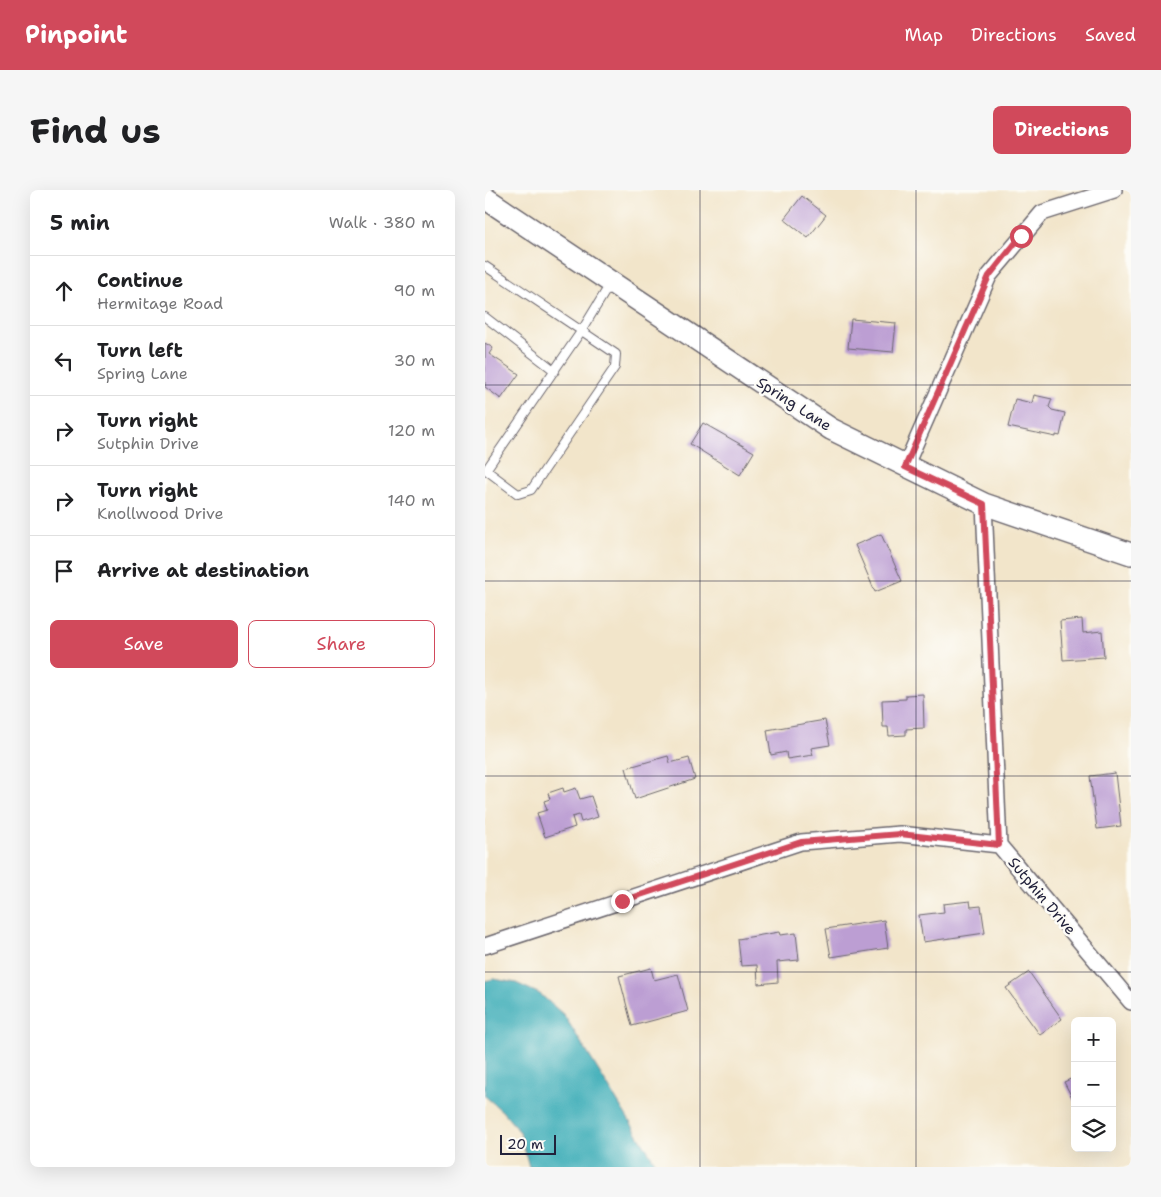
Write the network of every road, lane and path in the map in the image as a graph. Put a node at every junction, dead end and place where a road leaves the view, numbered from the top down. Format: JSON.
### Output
{"nodes":[{"id":1,"x":1114,"y":190,"type":"edge"},
{"id":2,"x":485,"y":198,"type":"edge"},
{"id":3,"x":485,"y":266,"type":"edge"},
{"id":4,"x":611,"y":282,"type":"junction"},
{"id":5,"x":485,"y":317,"type":"edge"},
{"id":6,"x":582,"y":330,"type":"junction"},
{"id":7,"x":555,"y":371,"type":"junction"},
{"id":8,"x":905,"y":467,"type":"junction"},
{"id":9,"x":984,"y":504,"type":"junction"},
{"id":10,"x":1131,"y":554,"type":"edge"},
{"id":11,"x":999,"y":845,"type":"junction"},
{"id":12,"x":485,"y":946,"type":"edge"},
{"id":13,"x":1131,"y":1002,"type":"edge"}],
"edges":[{"from":1,"to":8,"type":"street"},
{"from":2,"to":4,"type":"street","name":"Spring Lane"},
{"from":3,"to":6,"type":"lane"},
{"from":4,"to":6,"type":"lane"},
{"from":4,"to":8,"type":"street","name":"Spring Lane"},
{"from":5,"to":7,"type":"lane"},
{"from":6,"to":7,"type":"lane"},
{"from":6,"to":7,"type":"lane"},
{"from":8,"to":9,"type":"street","name":"Spring Lane"},
{"from":9,"to":10,"type":"street","name":"Spring Lane"},
{"from":9,"to":11,"type":"street","name":"Sutphin Drive"},
{"from":11,"to":12,"type":"street"},
{"from":11,"to":13,"type":"street","name":"Sutphin Drive"}]}
